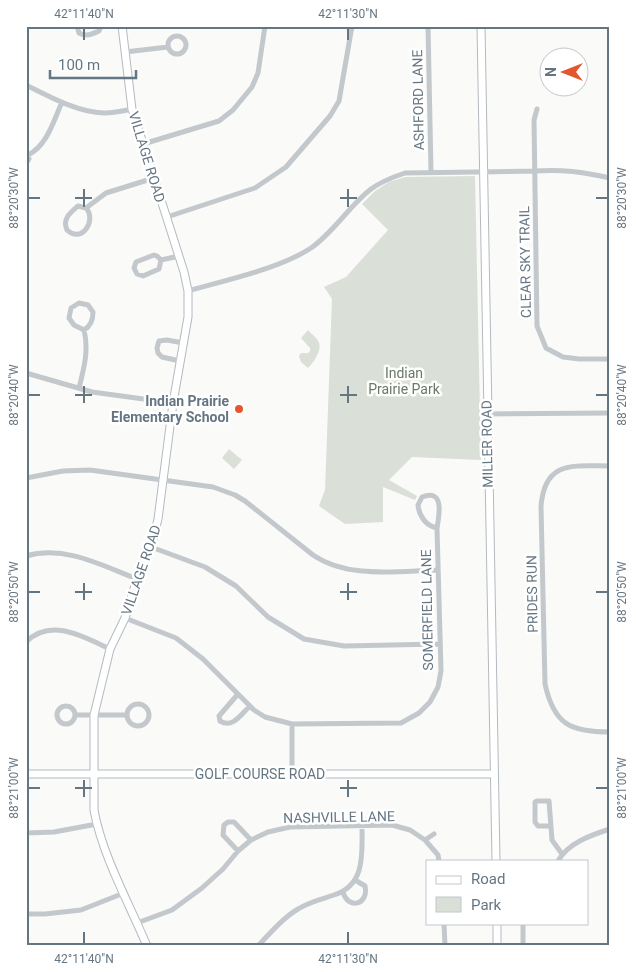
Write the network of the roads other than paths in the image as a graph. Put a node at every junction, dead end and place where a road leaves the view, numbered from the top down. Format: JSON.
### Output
{"nodes":[{"id":1,"x":77,"y":26,"type":"edge"},
{"id":2,"x":101,"y":26,"type":"edge"},
{"id":3,"x":122,"y":26,"type":"edge"},
{"id":4,"x":265,"y":26,"type":"edge"},
{"id":5,"x":352,"y":26,"type":"edge"},
{"id":6,"x":428,"y":26,"type":"edge"},
{"id":7,"x":481,"y":26,"type":"edge"},
{"id":8,"x":531,"y":26,"type":"edge"},
{"id":9,"x":540,"y":26,"type":"edge"},
{"id":10,"x":168,"y":47,"type":"dead end"},
{"id":11,"x":125,"y":52,"type":"junction"},
{"id":12,"x":26,"y":85,"type":"edge"},
{"id":13,"x":62,"y":102,"type":"junction"},
{"id":14,"x":132,"y":109,"type":"junction"},
{"id":15,"x":537,"y":109,"type":"dead end"},
{"id":16,"x":143,"y":144,"type":"junction"},
{"id":17,"x":27,"y":153,"type":"edge"},
{"id":18,"x":26,"y":163,"type":"edge"},
{"id":19,"x":483,"y":171,"type":"junction"},
{"id":20,"x":535,"y":171,"type":"junction"},
{"id":21,"x":430,"y":172,"type":"junction"},
{"id":22,"x":154,"y":178,"type":"junction"},
{"id":23,"x":610,"y":178,"type":"edge"},
{"id":24,"x":86,"y":208,"type":"junction"},
{"id":25,"x":167,"y":218,"type":"junction"},
{"id":26,"x":179,"y":256,"type":"junction"},
{"id":27,"x":162,"y":260,"type":"junction"},
{"id":28,"x":188,"y":291,"type":"junction"},
{"id":29,"x":84,"y":330,"type":"junction"},
{"id":30,"x":183,"y":343,"type":"junction"},
{"id":31,"x":610,"y":359,"type":"edge"},
{"id":32,"x":180,"y":361,"type":"junction"},
{"id":33,"x":26,"y":373,"type":"edge"},
{"id":34,"x":79,"y":388,"type":"junction"},
{"id":35,"x":172,"y":403,"type":"junction"},
{"id":36,"x":610,"y":413,"type":"edge"},
{"id":37,"x":487,"y":414,"type":"junction"},
{"id":38,"x":610,"y":466,"type":"edge"},
{"id":39,"x":26,"y":478,"type":"edge"},
{"id":40,"x":163,"y":479,"type":"junction"},
{"id":41,"x":437,"y":528,"type":"junction"},
{"id":42,"x":151,"y":547,"type":"junction"},
{"id":43,"x":26,"y":556,"type":"edge"},
{"id":44,"x":438,"y":570,"type":"junction"},
{"id":45,"x":137,"y":579,"type":"junction"},
{"id":46,"x":125,"y":618,"type":"junction"},
{"id":47,"x":26,"y":642,"type":"edge"},
{"id":48,"x":439,"y":644,"type":"junction"},
{"id":49,"x":110,"y":649,"type":"junction"},
{"id":50,"x":238,"y":694,"type":"junction"},
{"id":51,"x":250,"y":706,"type":"junction"},
{"id":52,"x":75,"y":715,"type":"dead end"},
{"id":53,"x":94,"y":715,"type":"junction"},
{"id":54,"x":127,"y":715,"type":"junction"},
{"id":55,"x":292,"y":724,"type":"junction"},
{"id":56,"x":610,"y":732,"type":"edge"},
{"id":57,"x":26,"y":774,"type":"edge"},
{"id":58,"x":94,"y":774,"type":"junction"},
{"id":59,"x":292,"y":774,"type":"junction"},
{"id":60,"x":494,"y":774,"type":"junction"},
{"id":61,"x":97,"y":824,"type":"junction"},
{"id":62,"x":362,"y":826,"type":"junction"},
{"id":63,"x":550,"y":826,"type":"junction"},
{"id":64,"x":610,"y":829,"type":"edge"},
{"id":65,"x":26,"y":833,"type":"edge"},
{"id":66,"x":434,"y":834,"type":"dead end"},
{"id":67,"x":251,"y":840,"type":"junction"},
{"id":68,"x":425,"y":840,"type":"junction"},
{"id":69,"x":238,"y":851,"type":"junction"},
{"id":70,"x":562,"y":854,"type":"junction"},
{"id":71,"x":440,"y":860,"type":"edge"},
{"id":72,"x":496,"y":860,"type":"edge"},
{"id":73,"x":559,"y":860,"type":"edge"},
{"id":74,"x":355,"y":880,"type":"junction"},
{"id":75,"x":343,"y":892,"type":"junction"},
{"id":76,"x":124,"y":893,"type":"junction"},
{"id":77,"x":26,"y":914,"type":"edge"},
{"id":78,"x":137,"y":922,"type":"junction"},
{"id":79,"x":444,"y":924,"type":"edge"},
{"id":80,"x":496,"y":924,"type":"edge"},
{"id":81,"x":523,"y":924,"type":"edge"},
{"id":82,"x":261,"y":944,"type":"edge"},
{"id":83,"x":147,"y":946,"type":"edge"},
{"id":84,"x":445,"y":946,"type":"edge"},
{"id":85,"x":497,"y":946,"type":"edge"},
{"id":86,"x":523,"y":946,"type":"edge"}],
"edges":[{"from":1,"to":2,"type":"street"},
{"from":3,"to":11,"type":"street","name":"VILLAGE ROAD"},
{"from":4,"to":16,"type":"street"},
{"from":5,"to":25,"type":"street"},
{"from":6,"to":21,"type":"street","name":"ASHFORD LANE"},
{"from":7,"to":19,"type":"street","name":"MILLER ROAD"},
{"from":8,"to":9,"type":"street"},
{"from":10,"to":11,"type":"street"},
{"from":11,"to":14,"type":"street","name":"VILLAGE ROAD"},
{"from":12,"to":13,"type":"street"},
{"from":13,"to":14,"type":"street"},
{"from":13,"to":17,"type":"street"},
{"from":14,"to":16,"type":"street","name":"VILLAGE ROAD"},
{"from":15,"to":20,"type":"street","name":"CLEAR SKY TRAIL"},
{"from":16,"to":22,"type":"street","name":"VILLAGE ROAD"},
{"from":17,"to":18,"type":"street"},
{"from":19,"to":20,"type":"street"},
{"from":19,"to":21,"type":"street"},
{"from":19,"to":37,"type":"street","name":"MILLER ROAD"},
{"from":20,"to":23,"type":"street"},
{"from":20,"to":31,"type":"street","name":"CLEAR SKY TRAIL"},
{"from":21,"to":28,"type":"street"},
{"from":22,"to":24,"type":"street"},
{"from":22,"to":25,"type":"street","name":"VILLAGE ROAD"},
{"from":24,"to":24,"type":"street"},
{"from":25,"to":26,"type":"street","name":"VILLAGE ROAD"},
{"from":26,"to":27,"type":"street"},
{"from":26,"to":28,"type":"street","name":"VILLAGE ROAD"},
{"from":27,"to":27,"type":"street"},
{"from":28,"to":30,"type":"street","name":"VILLAGE ROAD"},
{"from":29,"to":29,"type":"street"},
{"from":29,"to":34,"type":"street"},
{"from":30,"to":32,"type":"street","name":"VILLAGE ROAD"},
{"from":30,"to":32,"type":"street"},
{"from":32,"to":35,"type":"street","name":"VILLAGE ROAD"},
{"from":33,"to":34,"type":"street"},
{"from":34,"to":35,"type":"street"},
{"from":35,"to":40,"type":"street","name":"VILLAGE ROAD"},
{"from":36,"to":37,"type":"street"},
{"from":37,"to":60,"type":"street","name":"MILLER ROAD"},
{"from":38,"to":56,"type":"street","name":"PRIDES RUN"},
{"from":39,"to":40,"type":"street"},
{"from":40,"to":42,"type":"street","name":"VILLAGE ROAD"},
{"from":40,"to":44,"type":"street"},
{"from":41,"to":41,"type":"street","name":"SOMERFIELD LANE"},
{"from":41,"to":44,"type":"street","name":"SOMERFIELD LANE"},
{"from":42,"to":45,"type":"street","name":"VILLAGE ROAD"},
{"from":42,"to":48,"type":"street"},
{"from":43,"to":45,"type":"street"},
{"from":44,"to":48,"type":"street","name":"SOMERFIELD LANE"},
{"from":45,"to":46,"type":"street","name":"VILLAGE ROAD"},
{"from":46,"to":49,"type":"street","name":"VILLAGE ROAD"},
{"from":46,"to":50,"type":"street","name":"SOMERFIELD LANE"},
{"from":47,"to":49,"type":"street"},
{"from":48,"to":55,"type":"street","name":"SOMERFIELD LANE"},
{"from":49,"to":53,"type":"street","name":"VILLAGE ROAD"},
{"from":50,"to":51,"type":"street","name":"SOMERFIELD LANE"},
{"from":50,"to":51,"type":"street"},
{"from":51,"to":55,"type":"street","name":"SOMERFIELD LANE"},
{"from":52,"to":53,"type":"street"},
{"from":53,"to":54,"type":"street"},
{"from":53,"to":58,"type":"street","name":"VILLAGE ROAD"},
{"from":54,"to":54,"type":"street"},
{"from":55,"to":59,"type":"street"},
{"from":57,"to":58,"type":"street","name":"GOLF COURSE ROAD"},
{"from":58,"to":59,"type":"street","name":"GOLF COURSE ROAD"},
{"from":58,"to":61,"type":"street","name":"VILLAGE ROAD"},
{"from":59,"to":60,"type":"street","name":"GOLF COURSE ROAD"},
{"from":60,"to":72,"type":"street","name":"MILLER ROAD"},
{"from":61,"to":65,"type":"street"},
{"from":61,"to":76,"type":"street","name":"VILLAGE ROAD"},
{"from":62,"to":67,"type":"street","name":"NASHVILLE LANE"},
{"from":62,"to":68,"type":"street","name":"NASHVILLE LANE"},
{"from":62,"to":74,"type":"street"},
{"from":63,"to":63,"type":"street"},
{"from":63,"to":70,"type":"street"},
{"from":64,"to":70,"type":"street"},
{"from":66,"to":68,"type":"street"},
{"from":67,"to":69,"type":"street","name":"NASHVILLE LANE"},
{"from":67,"to":69,"type":"street"},
{"from":68,"to":71,"type":"street","name":"NASHVILLE LANE"},
{"from":69,"to":78,"type":"street","name":"NASHVILLE LANE"},
{"from":70,"to":73,"type":"street"},
{"from":74,"to":75,"type":"street"},
{"from":74,"to":75,"type":"street"},
{"from":75,"to":82,"type":"street"},
{"from":76,"to":77,"type":"street"},
{"from":76,"to":78,"type":"street","name":"VILLAGE ROAD"},
{"from":78,"to":83,"type":"street","name":"VILLAGE ROAD"},
{"from":79,"to":84,"type":"street"},
{"from":80,"to":85,"type":"street"},
{"from":81,"to":86,"type":"street"}]}
